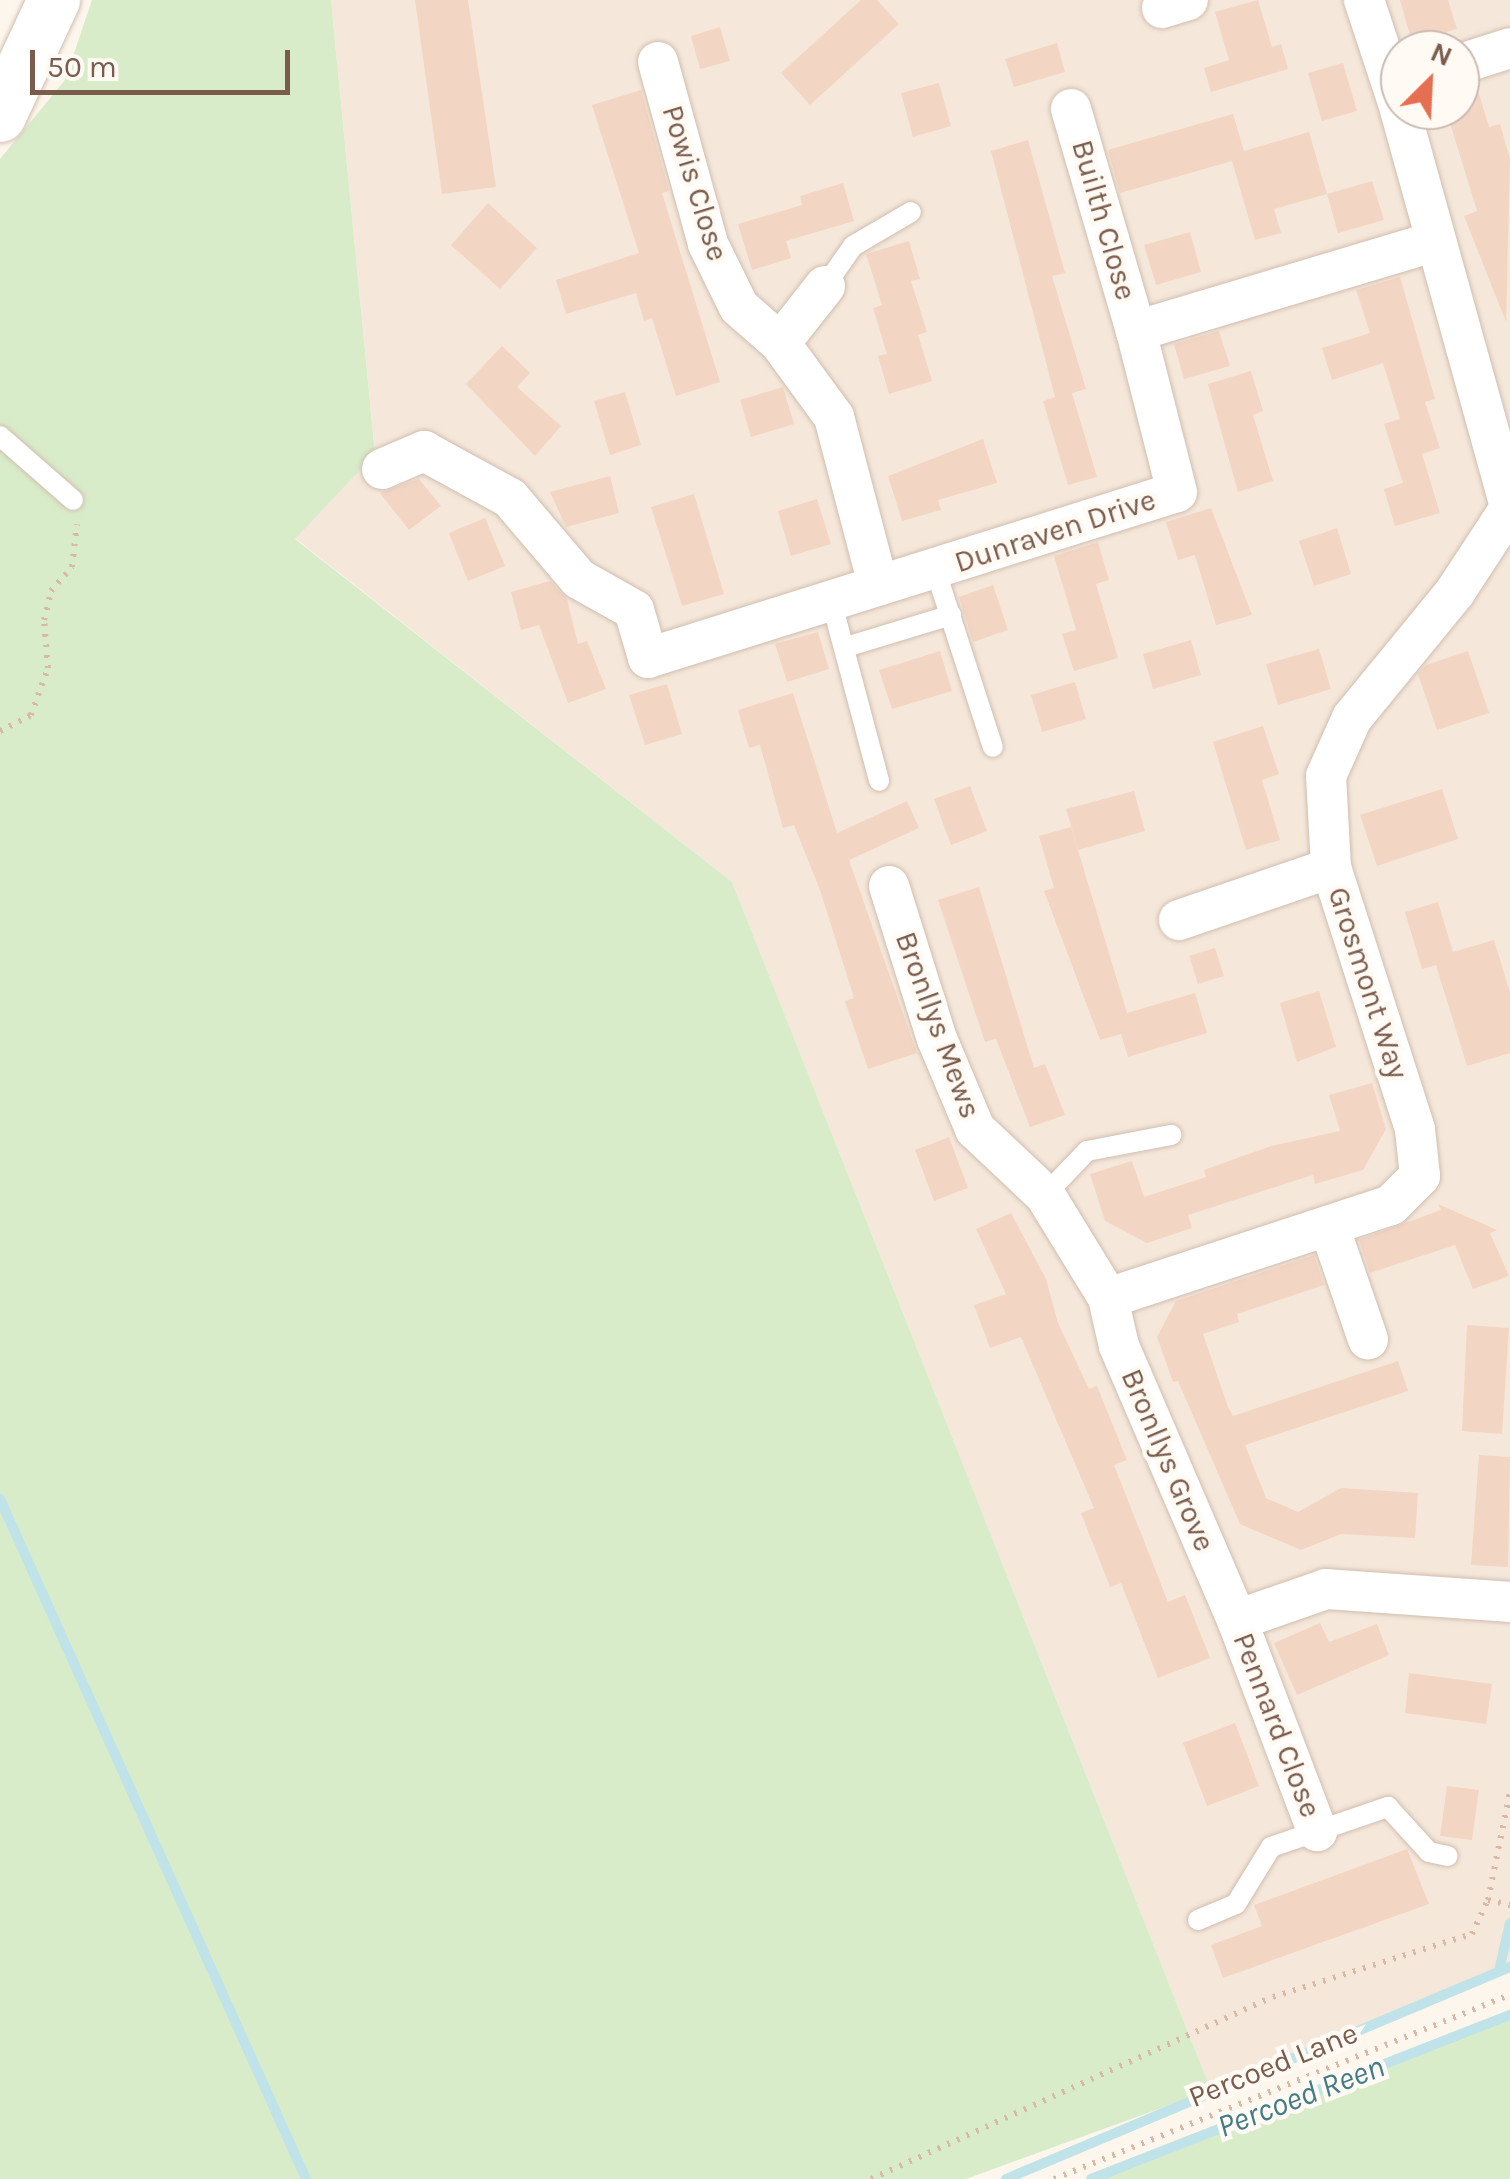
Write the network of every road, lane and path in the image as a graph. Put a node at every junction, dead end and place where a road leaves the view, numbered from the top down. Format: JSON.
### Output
{"nodes":[{"id":1,"x":54,"y":0,"type":"edge"},
{"id":2,"x":1364,"y":0,"type":"edge"},
{"id":3,"x":1380,"y":46,"type":"edge"},
{"id":4,"x":1510,"y":48,"type":"edge"},
{"id":5,"x":1480,"y":58,"type":"edge"},
{"id":6,"x":658,"y":62,"type":"dead end"},
{"id":7,"x":1072,"y":109,"type":"dead end"},
{"id":8,"x":0,"y":116,"type":"edge"},
{"id":9,"x":1407,"y":130,"type":"edge"},
{"id":10,"x":910,"y":212,"type":"dead end"},
{"id":11,"x":1436,"y":240,"type":"junction"},
{"id":12,"x":825,"y":286,"type":"joint"},
{"id":13,"x":1136,"y":330,"type":"junction"},
{"id":14,"x":780,"y":343,"type":"junction"},
{"id":15,"x":0,"y":436,"type":"edge"},
{"id":16,"x":382,"y":468,"type":"dead end"},
{"id":17,"x":73,"y":500,"type":"joint"},
{"id":18,"x":1510,"y":508,"type":"edge"},
{"id":19,"x":936,"y":568,"type":"junction"},
{"id":20,"x":878,"y":585,"type":"junction"},
{"id":21,"x":830,"y":600,"type":"junction"},
{"id":22,"x":950,"y":614,"type":"junction"},
{"id":23,"x":846,"y":648,"type":"junction"},
{"id":24,"x":0,"y":731,"type":"edge"},
{"id":25,"x":994,"y":746,"type":"dead end"},
{"id":26,"x":879,"y":781,"type":"dead end"},
{"id":27,"x":1331,"y":868,"type":"junction"},
{"id":28,"x":889,"y":886,"type":"dead end"},
{"id":29,"x":1179,"y":920,"type":"dead end"},
{"id":30,"x":1172,"y":1135,"type":"dead end"},
{"id":31,"x":1045,"y":1195,"type":"junction"},
{"id":32,"x":1328,"y":1226,"type":"junction"},
{"id":33,"x":1108,"y":1298,"type":"junction"},
{"id":34,"x":1368,"y":1339,"type":"dead end"},
{"id":35,"x":1506,"y":1601,"type":"edge"},
{"id":36,"x":1237,"y":1620,"type":"junction"},
{"id":37,"x":1510,"y":1792,"type":"edge"},
{"id":38,"x":1317,"y":1831,"type":"junction"},
{"id":39,"x":1448,"y":1856,"type":"dead end"},
{"id":40,"x":1488,"y":1900,"type":"junction"},
{"id":41,"x":1510,"y":1905,"type":"edge"},
{"id":42,"x":1198,"y":1920,"type":"dead end"},
{"id":43,"x":1510,"y":1995,"type":"edge"},
{"id":44,"x":871,"y":2179,"type":"edge"},
{"id":45,"x":1054,"y":2179,"type":"edge"}],
"edges":[{"from":1,"to":8,"type":"street"},
{"from":2,"to":3,"type":"street","name":"Grosmont Way"},
{"from":4,"to":5,"type":"street"},
{"from":6,"to":14,"type":"street","name":"Powis Close"},
{"from":7,"to":13,"type":"street","name":"Builth Close"},
{"from":9,"to":11,"type":"street","name":"Grosmont Way"},
{"from":10,"to":12,"type":"lane"},
{"from":11,"to":13,"type":"street"},
{"from":11,"to":18,"type":"street","name":"Grosmont Way"},
{"from":12,"to":14,"type":"street"},
{"from":13,"to":19,"type":"street","name":"Dunraven Drive"},
{"from":14,"to":20,"type":"street","name":"Powis Close"},
{"from":15,"to":17,"type":"lane"},
{"from":16,"to":21,"type":"street","name":"Dunraven Drive"},
{"from":17,"to":24,"type":"path"},
{"from":18,"to":27,"type":"street","name":"Grosmont Way"},
{"from":19,"to":20,"type":"street","name":"Dunraven Drive"},
{"from":19,"to":22,"type":"lane"},
{"from":20,"to":21,"type":"street","name":"Dunraven Drive"},
{"from":21,"to":23,"type":"lane"},
{"from":22,"to":23,"type":"lane"},
{"from":22,"to":25,"type":"lane"},
{"from":23,"to":26,"type":"lane"},
{"from":27,"to":29,"type":"street"},
{"from":27,"to":32,"type":"street","name":"Grosmont Way"},
{"from":28,"to":31,"type":"street","name":"Bronllys Mews"},
{"from":30,"to":31,"type":"lane"},
{"from":31,"to":33,"type":"street","name":"Bronllys Mews"},
{"from":32,"to":33,"type":"street","name":"Grosmont Way"},
{"from":32,"to":34,"type":"street"},
{"from":33,"to":36,"type":"street","name":"Bronllys Grove"},
{"from":35,"to":36,"type":"street"},
{"from":36,"to":38,"type":"street","name":"Pennard Close"},
{"from":37,"to":40,"type":"path"},
{"from":38,"to":39,"type":"lane"},
{"from":38,"to":42,"type":"lane"},
{"from":40,"to":41,"type":"path"},
{"from":40,"to":44,"type":"path"},
{"from":43,"to":45,"type":"path","name":"Percoed Lane"}]}
